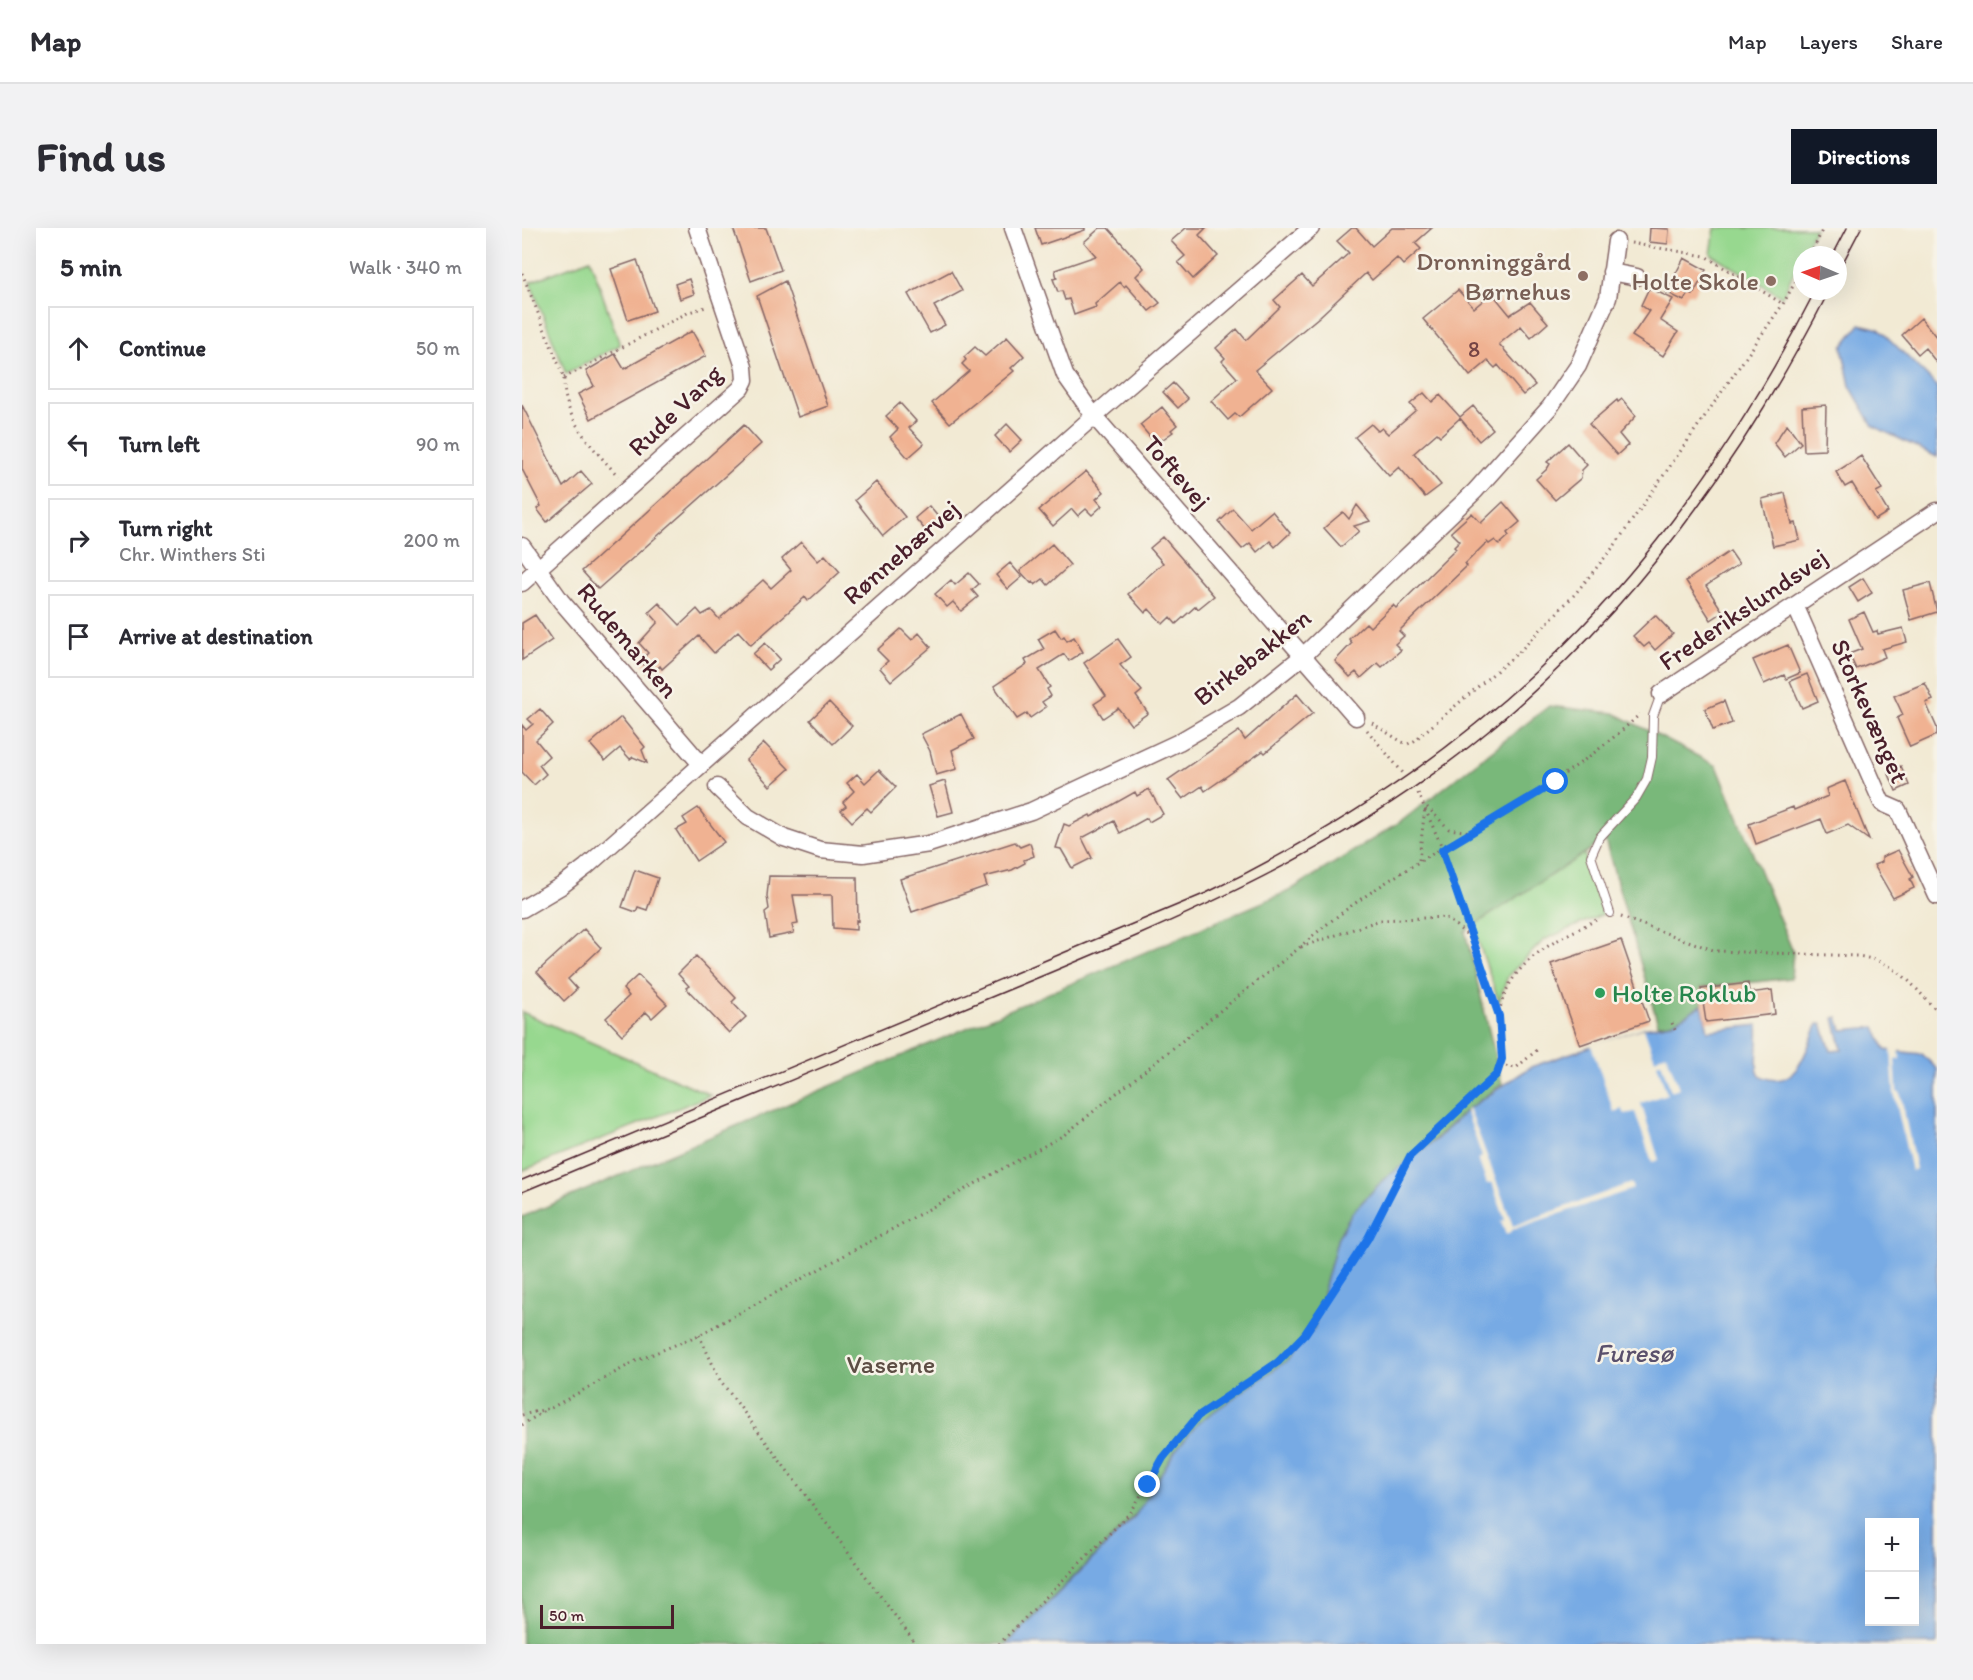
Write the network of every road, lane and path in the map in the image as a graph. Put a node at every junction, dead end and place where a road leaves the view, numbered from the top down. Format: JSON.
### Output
{"nodes":[{"id":1,"x":697,"y":228,"type":"edge"},
{"id":2,"x":1013,"y":228,"type":"edge"},
{"id":3,"x":1311,"y":228,"type":"edge"},
{"id":4,"x":1823,"y":228,"type":"edge"},
{"id":5,"x":1616,"y":241,"type":"joint"},
{"id":6,"x":1815,"y":246,"type":"edge"},
{"id":7,"x":1611,"y":272,"type":"junction"},
{"id":8,"x":522,"y":273,"type":"edge"},
{"id":9,"x":1637,"y":277,"type":"dead end"},
{"id":10,"x":1793,"y":286,"type":"edge"},
{"id":11,"x":722,"y":301,"type":"junction"},
{"id":12,"x":1783,"y":304,"type":"junction"},
{"id":13,"x":564,"y":378,"type":"junction"},
{"id":14,"x":1094,"y":416,"type":"junction"},
{"id":15,"x":629,"y":489,"type":"junction"},
{"id":16,"x":1937,"y":511,"type":"edge"},
{"id":17,"x":522,"y":546,"type":"edge"},
{"id":18,"x":537,"y":571,"type":"junction"},
{"id":19,"x":522,"y":583,"type":"edge"},
{"id":20,"x":1795,"y":605,"type":"junction"},
{"id":21,"x":1303,"y":656,"type":"junction"},
{"id":22,"x":1661,"y":694,"type":"junction"},
{"id":23,"x":1359,"y":721,"type":"junction"},
{"id":24,"x":700,"y":763,"type":"junction"},
{"id":25,"x":1403,"y":773,"type":"dead end"},
{"id":26,"x":717,"y":787,"type":"dead end"},
{"id":27,"x":1418,"y":793,"type":"dead end"},
{"id":28,"x":1426,"y":805,"type":"junction"},
{"id":29,"x":1473,"y":832,"type":"junction"},
{"id":30,"x":1442,"y":850,"type":"junction"},
{"id":31,"x":1419,"y":861,"type":"junction"},
{"id":32,"x":1937,"y":896,"type":"edge"},
{"id":33,"x":522,"y":909,"type":"edge"},
{"id":34,"x":1610,"y":913,"type":"junction"},
{"id":35,"x":1472,"y":940,"type":"junction"},
{"id":36,"x":1299,"y":948,"type":"junction"},
{"id":37,"x":1937,"y":1011,"type":"edge"},
{"id":38,"x":1499,"y":1016,"type":"junction"},
{"id":39,"x":1672,"y":1023,"type":"dead end"},
{"id":40,"x":1676,"y":1032,"type":"dead end"},
{"id":41,"x":1538,"y":1049,"type":"dead end"},
{"id":42,"x":1500,"y":1065,"type":"junction"},
{"id":43,"x":699,"y":1335,"type":"junction"},
{"id":44,"x":550,"y":1408,"type":"junction"},
{"id":45,"x":522,"y":1415,"type":"edge"},
{"id":46,"x":522,"y":1425,"type":"edge"},
{"id":47,"x":916,"y":1644,"type":"edge"},
{"id":48,"x":999,"y":1644,"type":"edge"}],
"edges":[{"from":1,"to":11,"type":"street","name":"Rude Vang"},
{"from":2,"to":14,"type":"street","name":"Toftevej"},
{"from":3,"to":14,"type":"street","name":"Rønnebærvej"},
{"from":4,"to":6,"type":"path"},
{"from":5,"to":7,"type":"street","name":"Birkebakken"},
{"from":5,"to":12,"type":"path"},
{"from":7,"to":9,"type":"street"},
{"from":7,"to":21,"type":"street","name":"Birkebakken"},
{"from":8,"to":13,"type":"path"},
{"from":10,"to":12,"type":"path"},
{"from":11,"to":13,"type":"path"},
{"from":11,"to":15,"type":"street","name":"Rude Vang"},
{"from":12,"to":23,"type":"path"},
{"from":13,"to":15,"type":"path"},
{"from":14,"to":21,"type":"street","name":"Toftevej"},
{"from":14,"to":24,"type":"street","name":"Rønnebærvej"},
{"from":15,"to":18,"type":"street","name":"Rude Vang"},
{"from":16,"to":20,"type":"street","name":"Frederikslundsvej"},
{"from":17,"to":18,"type":"street","name":"Rudemarken"},
{"from":18,"to":19,"type":"street","name":"Rude Vang"},
{"from":18,"to":24,"type":"street","name":"Rudemarken"},
{"from":20,"to":22,"type":"street","name":"Frederikslundsvej"},
{"from":20,"to":32,"type":"street","name":"Storkevænget"},
{"from":21,"to":23,"type":"street","name":"Toftevej"},
{"from":21,"to":26,"type":"street","name":"Birkebakken"},
{"from":22,"to":29,"type":"path"},
{"from":22,"to":34,"type":"lane","name":"Frederikslundsvej"},
{"from":23,"to":25,"type":"path"},
{"from":24,"to":33,"type":"street","name":"Rønnebærvej"},
{"from":27,"to":28,"type":"path"},
{"from":28,"to":29,"type":"path"},
{"from":28,"to":30,"type":"path"},
{"from":28,"to":31,"type":"path"},
{"from":29,"to":30,"type":"path"},
{"from":30,"to":31,"type":"path"},
{"from":30,"to":35,"type":"path"},
{"from":31,"to":36,"type":"path"},
{"from":34,"to":37,"type":"path"},
{"from":34,"to":38,"type":"path"},
{"from":35,"to":36,"type":"path"},
{"from":35,"to":38,"type":"path"},
{"from":36,"to":43,"type":"path"},
{"from":38,"to":42,"type":"path"},
{"from":39,"to":40,"type":"path"},
{"from":41,"to":42,"type":"path"},
{"from":42,"to":48,"type":"path"},
{"from":43,"to":44,"type":"path"},
{"from":43,"to":47,"type":"path"},
{"from":44,"to":45,"type":"path"},
{"from":44,"to":46,"type":"path"}]}
